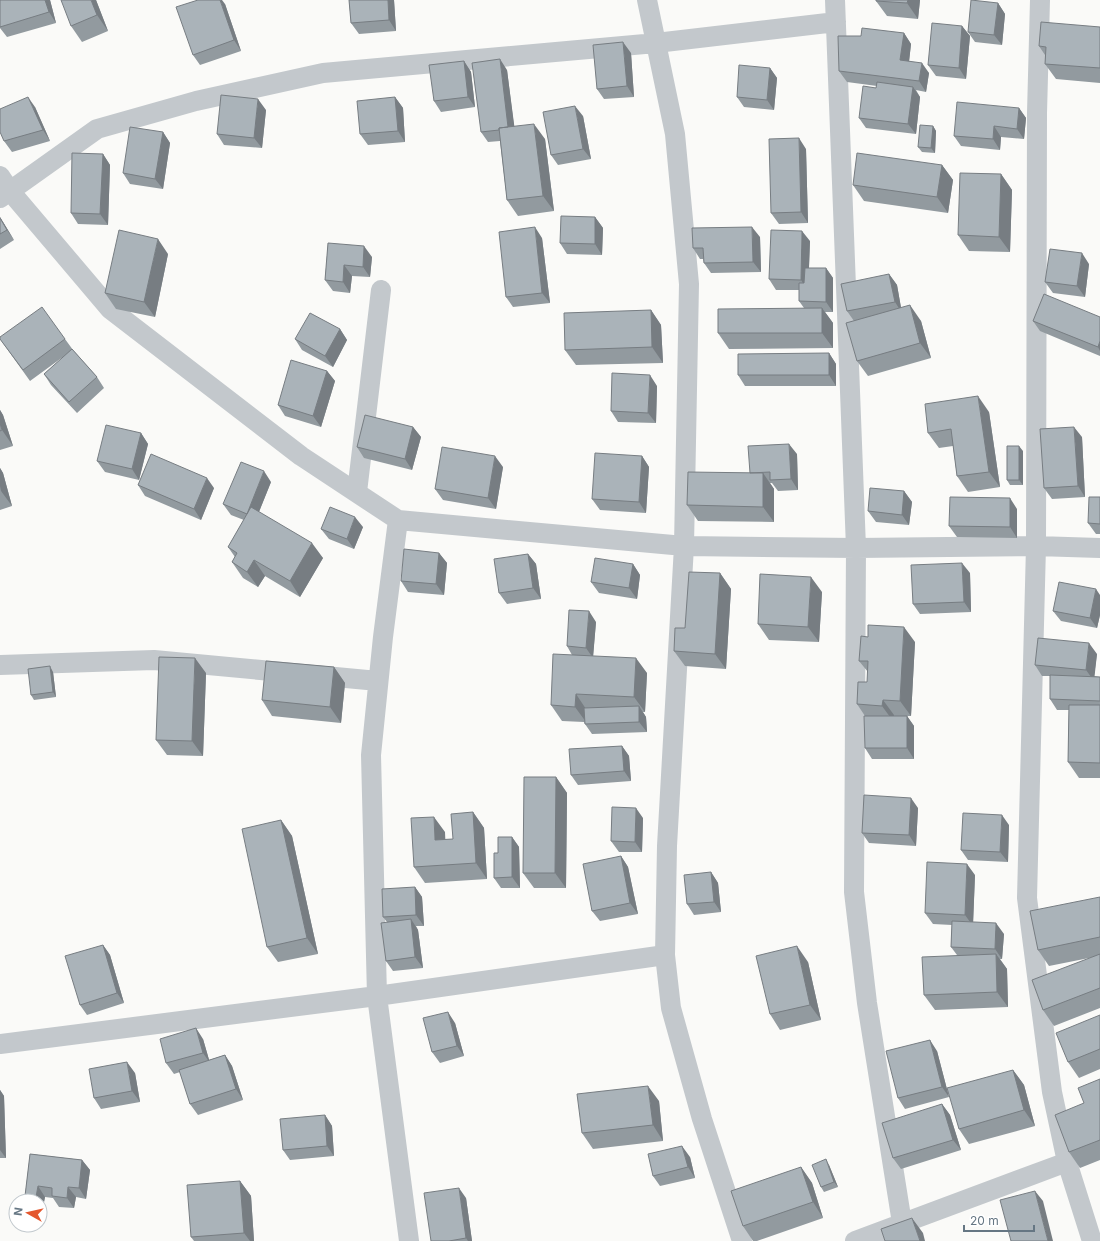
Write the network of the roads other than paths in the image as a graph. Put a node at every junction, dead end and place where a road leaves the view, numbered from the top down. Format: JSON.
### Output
{"nodes":[{"id":1,"x":647,"y":0,"type":"edge"},
{"id":2,"x":835,"y":0,"type":"edge"},
{"id":3,"x":1040,"y":0,"type":"edge"},
{"id":4,"x":836,"y":22,"type":"junction"},
{"id":5,"x":656,"y":43,"type":"junction"},
{"id":6,"x":3,"y":188,"type":"edge"},
{"id":7,"x":381,"y":290,"type":"dead end"},
{"id":8,"x":357,"y":492,"type":"junction"},
{"id":9,"x":398,"y":520,"type":"junction"},
{"id":10,"x":684,"y":546,"type":"junction"},
{"id":11,"x":1036,"y":546,"type":"junction"},
{"id":12,"x":856,"y":548,"type":"junction"},
{"id":13,"x":1100,"y":548,"type":"edge"},
{"id":14,"x":0,"y":665,"type":"edge"},
{"id":15,"x":378,"y":681,"type":"junction"},
{"id":16,"x":665,"y":955,"type":"junction"},
{"id":17,"x":377,"y":996,"type":"junction"},
{"id":18,"x":0,"y":1044,"type":"edge"},
{"id":19,"x":1067,"y":1162,"type":"junction"},
{"id":20,"x":902,"y":1223,"type":"junction"},
{"id":21,"x":409,"y":1241,"type":"edge"},
{"id":22,"x":742,"y":1241,"type":"edge"},
{"id":23,"x":855,"y":1241,"type":"edge"},
{"id":24,"x":1092,"y":1241,"type":"edge"}],
"edges":[{"from":1,"to":5,"type":"street"},
{"from":2,"to":4,"type":"street"},
{"from":3,"to":11,"type":"street"},
{"from":4,"to":5,"type":"street"},
{"from":4,"to":12,"type":"street"},
{"from":5,"to":6,"type":"street"},
{"from":5,"to":10,"type":"street"},
{"from":6,"to":8,"type":"street"},
{"from":7,"to":8,"type":"street"},
{"from":8,"to":9,"type":"street"},
{"from":9,"to":10,"type":"street"},
{"from":9,"to":15,"type":"street"},
{"from":10,"to":12,"type":"street"},
{"from":10,"to":16,"type":"street"},
{"from":11,"to":12,"type":"street"},
{"from":11,"to":13,"type":"street"},
{"from":11,"to":19,"type":"street"},
{"from":12,"to":20,"type":"street"},
{"from":14,"to":15,"type":"street"},
{"from":15,"to":17,"type":"street"},
{"from":16,"to":17,"type":"street"},
{"from":16,"to":22,"type":"street"},
{"from":17,"to":18,"type":"street"},
{"from":17,"to":21,"type":"street"},
{"from":19,"to":20,"type":"street"},
{"from":19,"to":24,"type":"street"},
{"from":20,"to":23,"type":"street"}]}
